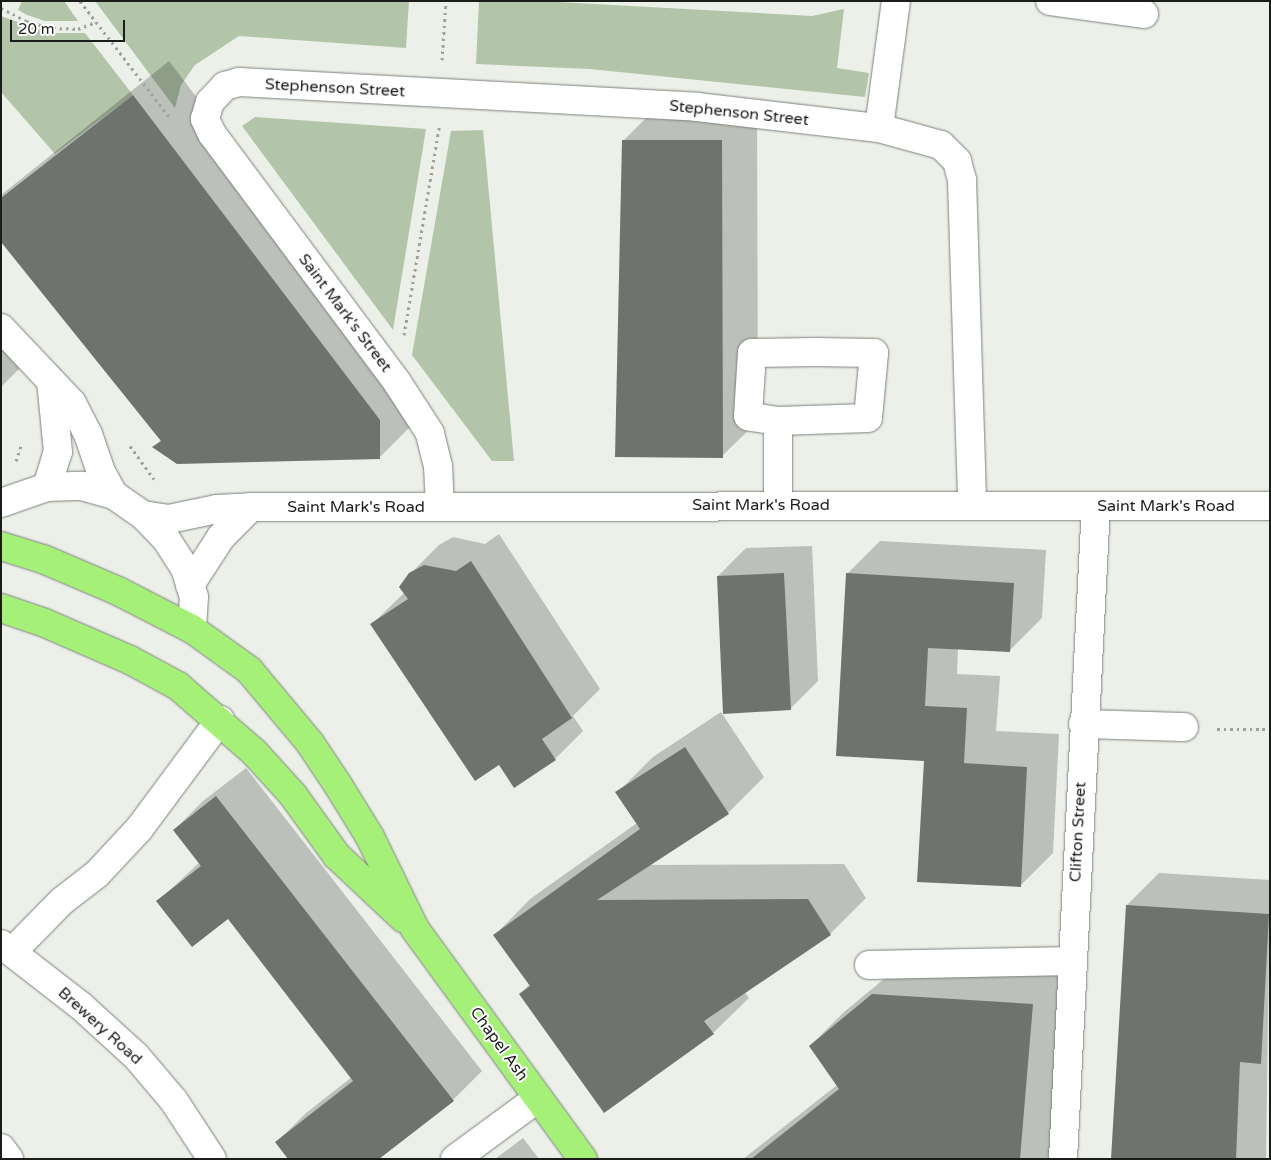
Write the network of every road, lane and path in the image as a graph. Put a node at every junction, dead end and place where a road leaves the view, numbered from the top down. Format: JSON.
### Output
{"nodes":[{"id":1,"x":80,"y":1,"type":"edge"},
{"id":2,"x":446,"y":1,"type":"edge"},
{"id":3,"x":896,"y":1,"type":"edge"},
{"id":4,"x":1050,"y":1,"type":"edge"},
{"id":5,"x":1,"y":8,"type":"edge"},
{"id":6,"x":1144,"y":14,"type":"dead end"},
{"id":7,"x":95,"y":22,"type":"junction"},
{"id":8,"x":440,"y":94,"type":"junction"},
{"id":9,"x":879,"y":128,"type":"junction"},
{"id":10,"x":212,"y":134,"type":"junction"},
{"id":11,"x":1,"y":328,"type":"edge"},
{"id":12,"x":51,"y":381,"type":"junction"},
{"id":13,"x":396,"y":382,"type":"junction"},
{"id":14,"x":778,"y":421,"type":"junction"},
{"id":15,"x":127,"y":442,"type":"dead end"},
{"id":16,"x":156,"y":482,"type":"dead end"},
{"id":17,"x":47,"y":487,"type":"junction"},
{"id":18,"x":114,"y":495,"type":"junction"},
{"id":19,"x":1,"y":503,"type":"edge"},
{"id":20,"x":972,"y":504,"type":"junction"},
{"id":21,"x":778,"y":505,"type":"junction"},
{"id":22,"x":1096,"y":506,"type":"junction"},
{"id":23,"x":1270,"y":506,"type":"edge"},
{"id":24,"x":251,"y":507,"type":"junction"},
{"id":25,"x":440,"y":507,"type":"junction"},
{"id":26,"x":143,"y":515,"type":"junction"},
{"id":27,"x":1,"y":546,"type":"edge"},
{"id":28,"x":190,"y":585,"type":"junction"},
{"id":29,"x":1,"y":608,"type":"edge"},
{"id":30,"x":192,"y":629,"type":"junction"},
{"id":31,"x":220,"y":720,"type":"junction"},
{"id":32,"x":1084,"y":724,"type":"junction"},
{"id":33,"x":1184,"y":726,"type":"joint"},
{"id":34,"x":1270,"y":729,"type":"edge"},
{"id":35,"x":415,"y":929,"type":"junction"},
{"id":36,"x":6,"y":948,"type":"edge"},
{"id":37,"x":1072,"y":961,"type":"junction"},
{"id":38,"x":869,"y":965,"type":"dead end"},
{"id":39,"x":538,"y":1098,"type":"junction"},
{"id":40,"x":1,"y":1148,"type":"edge"},
{"id":41,"x":9,"y":1159,"type":"edge"},
{"id":42,"x":212,"y":1159,"type":"edge"},
{"id":43,"x":455,"y":1159,"type":"edge"},
{"id":44,"x":583,"y":1159,"type":"edge"},
{"id":45,"x":1063,"y":1159,"type":"edge"}],
"edges":[{"from":1,"to":7,"type":"path"},
{"from":2,"to":8,"type":"path"},
{"from":3,"to":9,"type":"street"},
{"from":4,"to":6,"type":"street"},
{"from":5,"to":7,"type":"path"},
{"from":7,"to":10,"type":"path"},
{"from":8,"to":9,"type":"street","name":"Stephenson Street"},
{"from":8,"to":10,"type":"street","name":"Stephenson Street"},
{"from":8,"to":13,"type":"path"},
{"from":9,"to":20,"type":"street","name":"Stephenson Street"},
{"from":10,"to":13,"type":"street","name":"Saint Mark's Street"},
{"from":11,"to":12,"type":"street"},
{"from":12,"to":17,"type":"street"},
{"from":12,"to":18,"type":"street"},
{"from":13,"to":25,"type":"street","name":"Saint Mark's Street"},
{"from":14,"to":14,"type":"street"},
{"from":14,"to":21,"type":"street"},
{"from":15,"to":16,"type":"path"},
{"from":17,"to":18,"type":"street","name":"Saint Mark's Road"},
{"from":17,"to":19,"type":"street","name":"Saint Mark's Road"},
{"from":18,"to":26,"type":"street","name":"Saint Mark's Road"},
{"from":20,"to":21,"type":"street","name":"Saint Mark's Road"},
{"from":20,"to":22,"type":"street","name":"Saint Mark's Road"},
{"from":21,"to":25,"type":"street","name":"Saint Mark's Road"},
{"from":22,"to":23,"type":"street","name":"Saint Mark's Road"},
{"from":22,"to":32,"type":"street","name":"Clifton Street"},
{"from":24,"to":25,"type":"street","name":"Saint Mark's Road"},
{"from":24,"to":26,"type":"street","name":"Saint Mark's Road"},
{"from":24,"to":28,"type":"street"},
{"from":26,"to":28,"type":"street","name":"Saint Mark's Road"},
{"from":27,"to":30,"type":"highway"},
{"from":28,"to":30,"type":"street","name":"Saint Mark's Road"},
{"from":29,"to":31,"type":"highway"},
{"from":30,"to":35,"type":"highway"},
{"from":31,"to":35,"type":"highway"},
{"from":31,"to":36,"type":"street","name":"Brewery Road"},
{"from":32,"to":33,"type":"street"},
{"from":32,"to":37,"type":"street","name":"Clifton Street"},
{"from":33,"to":34,"type":"path"},
{"from":35,"to":39,"type":"highway","name":"Chapel Ash"},
{"from":36,"to":42,"type":"street","name":"Brewery Road"},
{"from":37,"to":38,"type":"street"},
{"from":37,"to":45,"type":"street","name":"Clifton Street"},
{"from":39,"to":43,"type":"street"},
{"from":39,"to":44,"type":"highway","name":"Chapel Ash"},
{"from":40,"to":41,"type":"street"}]}
